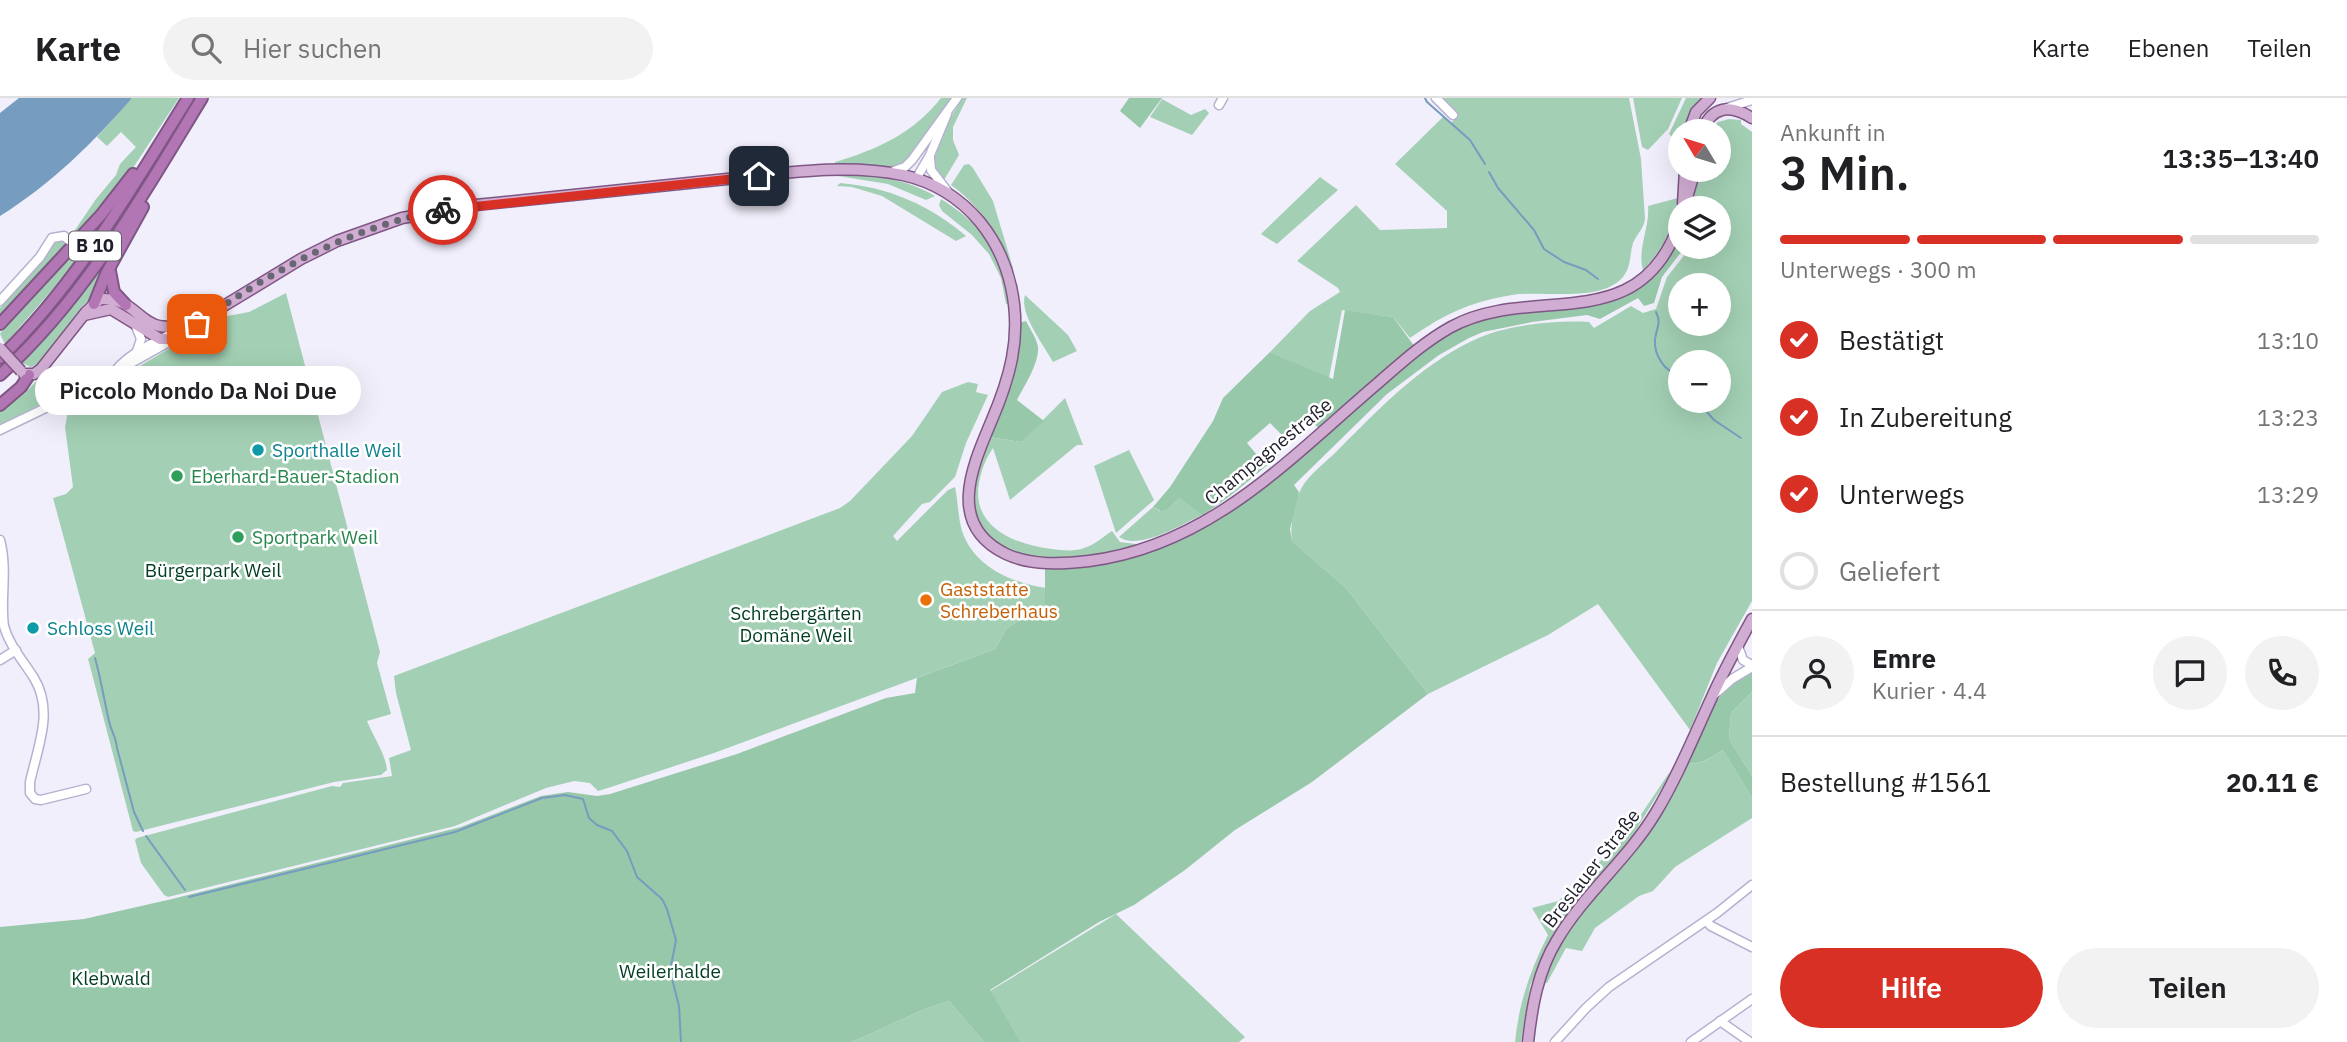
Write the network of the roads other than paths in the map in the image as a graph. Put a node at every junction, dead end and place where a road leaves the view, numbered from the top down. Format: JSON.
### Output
{"nodes":[{"id":1,"x":188,"y":98,"type":"edge"},
{"id":2,"x":202,"y":98,"type":"edge"},
{"id":3,"x":957,"y":98,"type":"edge"},
{"id":4,"x":1436,"y":98,"type":"edge"},
{"id":5,"x":1710,"y":98,"type":"edge"},
{"id":6,"x":1752,"y":100,"type":"edge"},
{"id":7,"x":1725,"y":109,"type":"junction"},
{"id":8,"x":948,"y":111,"type":"junction"},
{"id":9,"x":1453,"y":116,"type":"dead end"},
{"id":10,"x":1752,"y":118,"type":"edge"},
{"id":11,"x":1693,"y":119,"type":"edge"},
{"id":12,"x":1708,"y":119,"type":"edge"},
{"id":13,"x":173,"y":122,"type":"junction"},
{"id":14,"x":919,"y":151,"type":"junction"},
{"id":15,"x":930,"y":155,"type":"junction"},
{"id":16,"x":889,"y":173,"type":"junction"},
{"id":17,"x":916,"y":179,"type":"junction"},
{"id":18,"x":933,"y":180,"type":"junction"},
{"id":19,"x":148,"y":187,"type":"junction"},
{"id":20,"x":74,"y":245,"type":"junction"},
{"id":21,"x":1668,"y":249,"type":"edge"},
{"id":22,"x":110,"y":267,"type":"junction"},
{"id":23,"x":0,"y":301,"type":"edge"},
{"id":24,"x":94,"y":304,"type":"junction"},
{"id":25,"x":126,"y":305,"type":"junction"},
{"id":26,"x":217,"y":310,"type":"junction"},
{"id":27,"x":84,"y":315,"type":"junction"},
{"id":28,"x":133,"y":322,"type":"junction"},
{"id":29,"x":190,"y":322,"type":"junction"},
{"id":30,"x":0,"y":324,"type":"edge"},
{"id":31,"x":154,"y":326,"type":"junction"},
{"id":32,"x":178,"y":337,"type":"junction"},
{"id":33,"x":160,"y":339,"type":"junction"},
{"id":34,"x":0,"y":348,"type":"edge"},
{"id":35,"x":151,"y":352,"type":"junction"},
{"id":36,"x":136,"y":353,"type":"junction"},
{"id":37,"x":0,"y":358,"type":"edge"},
{"id":38,"x":25,"y":373,"type":"junction"},
{"id":39,"x":114,"y":373,"type":"junction"},
{"id":40,"x":0,"y":375,"type":"edge"},
{"id":41,"x":0,"y":405,"type":"edge"},
{"id":42,"x":0,"y":430,"type":"edge"},
{"id":43,"x":0,"y":540,"type":"edge"},
{"id":44,"x":1752,"y":619,"type":"edge"},
{"id":45,"x":1738,"y":646,"type":"junction"},
{"id":46,"x":16,"y":650,"type":"junction"},
{"id":47,"x":0,"y":660,"type":"edge"},
{"id":48,"x":1752,"y":666,"type":"edge"},
{"id":49,"x":1711,"y":699,"type":"junction"},
{"id":50,"x":86,"y":789,"type":"dead end"},
{"id":51,"x":1752,"y":885,"type":"edge"},
{"id":52,"x":1706,"y":921,"type":"junction"},
{"id":53,"x":1752,"y":947,"type":"edge"},
{"id":54,"x":1751,"y":1001,"type":"edge"},
{"id":55,"x":1720,"y":1021,"type":"junction"},
{"id":56,"x":1528,"y":1042,"type":"edge"},
{"id":57,"x":1555,"y":1042,"type":"edge"},
{"id":58,"x":1691,"y":1042,"type":"edge"},
{"id":59,"x":1751,"y":1042,"type":"edge"}],
"edges":[{"from":1,"to":13,"type":"highway","number":"B 10"},
{"from":2,"to":19,"type":"highway","number":"B 10"},
{"from":3,"to":8,"type":"street"},
{"from":4,"to":9,"type":"street"},
{"from":5,"to":11,"type":"main road"},
{"from":6,"to":7,"type":"street"},
{"from":7,"to":10,"type":"main road"},
{"from":7,"to":12,"type":"main road"},
{"from":8,"to":14,"type":"street"},
{"from":8,"to":15,"type":"street"},
{"from":13,"to":20,"type":"highway"},
{"from":13,"to":37,"type":"highway","number":"B 10"},
{"from":14,"to":16,"type":"street"},
{"from":14,"to":17,"type":"street"},
{"from":15,"to":17,"type":"street"},
{"from":15,"to":18,"type":"street"},
{"from":16,"to":17,"type":"main road","name":"Champagnestraße"},
{"from":16,"to":26,"type":"main road","name":"Champagnestraße"},
{"from":17,"to":18,"type":"main road","name":"Champagnestraße"},
{"from":18,"to":21,"type":"main road","name":"Champagnestraße"},
{"from":19,"to":22,"type":"highway"},
{"from":19,"to":40,"type":"highway","number":"B 10"},
{"from":20,"to":23,"type":"street"},
{"from":20,"to":30,"type":"highway"},
{"from":22,"to":24,"type":"highway"},
{"from":22,"to":25,"type":"highway"},
{"from":24,"to":25,"type":"main road"},
{"from":24,"to":27,"type":"main road"},
{"from":25,"to":31,"type":"main road"},
{"from":26,"to":29,"type":"main road"},
{"from":26,"to":32,"type":"main road"},
{"from":27,"to":28,"type":"main road"},
{"from":27,"to":38,"type":"main road"},
{"from":28,"to":33,"type":"main road"},
{"from":28,"to":36,"type":"street"},
{"from":29,"to":31,"type":"main road"},
{"from":29,"to":33,"type":"street"},
{"from":31,"to":33,"type":"street"},
{"from":32,"to":33,"type":"main road"},
{"from":32,"to":35,"type":"street"},
{"from":33,"to":35,"type":"street"},
{"from":33,"to":36,"type":"street"},
{"from":34,"to":38,"type":"main road","bridge":true},
{"from":35,"to":39,"type":"street"},
{"from":36,"to":39,"type":"street"},
{"from":38,"to":41,"type":"highway"},
{"from":39,"to":42,"type":"street"},
{"from":43,"to":46,"type":"street"},
{"from":44,"to":45,"type":"main road","name":"Breslauer Straße"},
{"from":45,"to":48,"type":"street"},
{"from":45,"to":49,"type":"main road","name":"Breslauer Straße"},
{"from":46,"to":47,"type":"street"},
{"from":46,"to":50,"type":"street"},
{"from":48,"to":49,"type":"street"},
{"from":49,"to":56,"type":"main road","name":"Breslauer Straße"},
{"from":51,"to":52,"type":"street"},
{"from":52,"to":53,"type":"street"},
{"from":52,"to":57,"type":"street"},
{"from":54,"to":55,"type":"street"},
{"from":55,"to":58,"type":"street"},
{"from":55,"to":59,"type":"street"}]}
